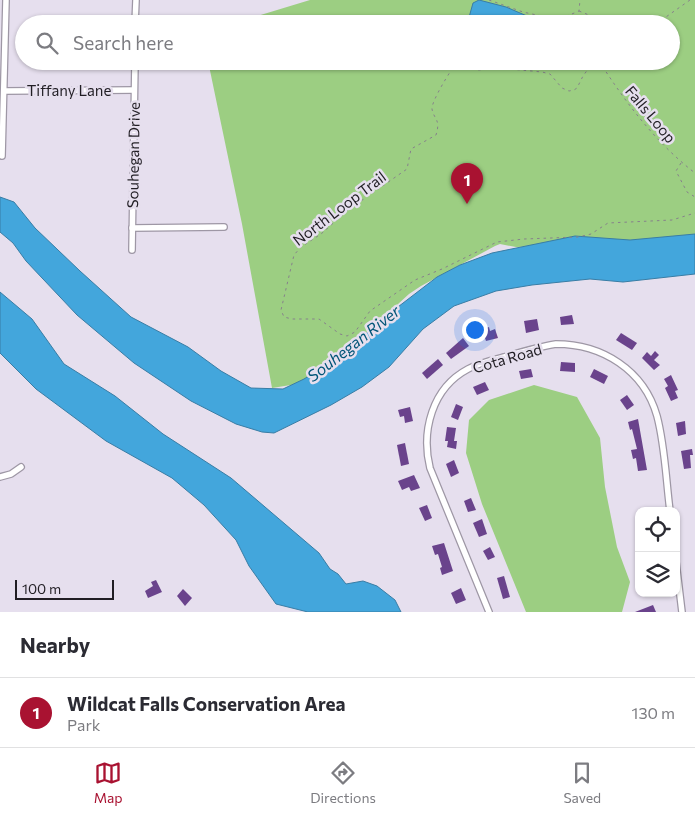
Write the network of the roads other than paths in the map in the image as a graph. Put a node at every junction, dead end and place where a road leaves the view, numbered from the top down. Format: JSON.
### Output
{"nodes":[{"id":1,"x":6,"y":0,"type":"edge"},
{"id":2,"x":136,"y":0,"type":"edge"},
{"id":3,"x":135,"y":15,"type":"edge"},
{"id":4,"x":135,"y":70,"type":"edge"},
{"id":5,"x":134,"y":90,"type":"junction"},
{"id":6,"x":4,"y":91,"type":"junction"},
{"id":7,"x":2,"y":156,"type":"dead end"},
{"id":8,"x":224,"y":227,"type":"dead end"},
{"id":9,"x":132,"y":228,"type":"junction"},
{"id":10,"x":132,"y":250,"type":"dead end"},
{"id":11,"x":21,"y":467,"type":"dead end"},
{"id":12,"x":0,"y":477,"type":"edge"},
{"id":13,"x":670,"y":507,"type":"edge"},
{"id":14,"x":680,"y":595,"type":"edge"},
{"id":15,"x":488,"y":612,"type":"edge"},
{"id":16,"x":682,"y":612,"type":"edge"}],
"edges":[{"from":1,"to":6,"type":"street"},
{"from":2,"to":3,"type":"street"},
{"from":4,"to":5,"type":"street","name":"Souhegan Drive"},
{"from":5,"to":6,"type":"street","name":"Tiffany Lane"},
{"from":5,"to":9,"type":"street","name":"Souhegan Drive"},
{"from":6,"to":7,"type":"street"},
{"from":8,"to":9,"type":"street"},
{"from":9,"to":10,"type":"street","name":"Souhegan Drive"},
{"from":11,"to":12,"type":"street"},
{"from":13,"to":15,"type":"street","name":"Cota Road"},
{"from":14,"to":16,"type":"street"}]}
